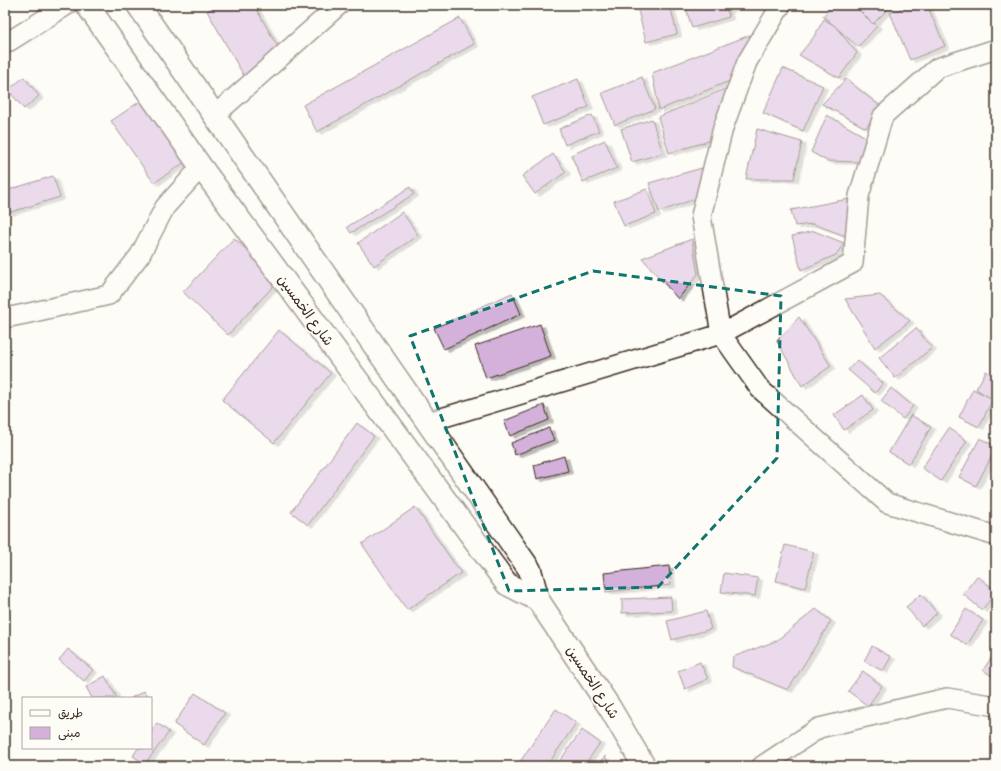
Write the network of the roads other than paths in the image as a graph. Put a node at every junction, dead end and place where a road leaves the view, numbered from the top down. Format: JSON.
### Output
{"nodes":[{"id":1,"x":67,"y":5,"type":"edge"},
{"id":2,"x":87,"y":5,"type":"edge"},
{"id":3,"x":138,"y":5,"type":"edge"},
{"id":4,"x":339,"y":5,"type":"edge"},
{"id":5,"x":781,"y":5,"type":"edge"},
{"id":6,"x":5,"y":44,"type":"edge"},
{"id":7,"x":996,"y":49,"type":"edge"},
{"id":8,"x":215,"y":115,"type":"junction"},
{"id":9,"x":201,"y":167,"type":"junction"},
{"id":10,"x":5,"y":318,"type":"edge"},
{"id":11,"x":721,"y":334,"type":"junction"},
{"id":12,"x":428,"y":422,"type":"junction"},
{"id":13,"x":996,"y":536,"type":"edge"},
{"id":14,"x":538,"y":600,"type":"junction"},
{"id":15,"x":996,"y":706,"type":"edge"},
{"id":16,"x":644,"y":766,"type":"edge"},
{"id":17,"x":762,"y":766,"type":"edge"}],
"edges":[{"from":1,"to":6,"type":"street"},
{"from":2,"to":9,"type":"main road","name":"شارع الخمسين"},
{"from":3,"to":8,"type":"main road","name":"شارع الخمسين"},
{"from":4,"to":8,"type":"street"},
{"from":5,"to":11,"type":"street"},
{"from":7,"to":11,"type":"street"},
{"from":8,"to":12,"type":"main road","name":"شارع الخمسين"},
{"from":9,"to":10,"type":"street"},
{"from":9,"to":14,"type":"main road","name":"شارع الخمسين"},
{"from":11,"to":12,"type":"street"},
{"from":11,"to":13,"type":"street"},
{"from":12,"to":14,"type":"main road","name":"شارع الخمسين"},
{"from":14,"to":16,"type":"main road","name":"شارع الخمسين"},
{"from":15,"to":17,"type":"street"}]}
